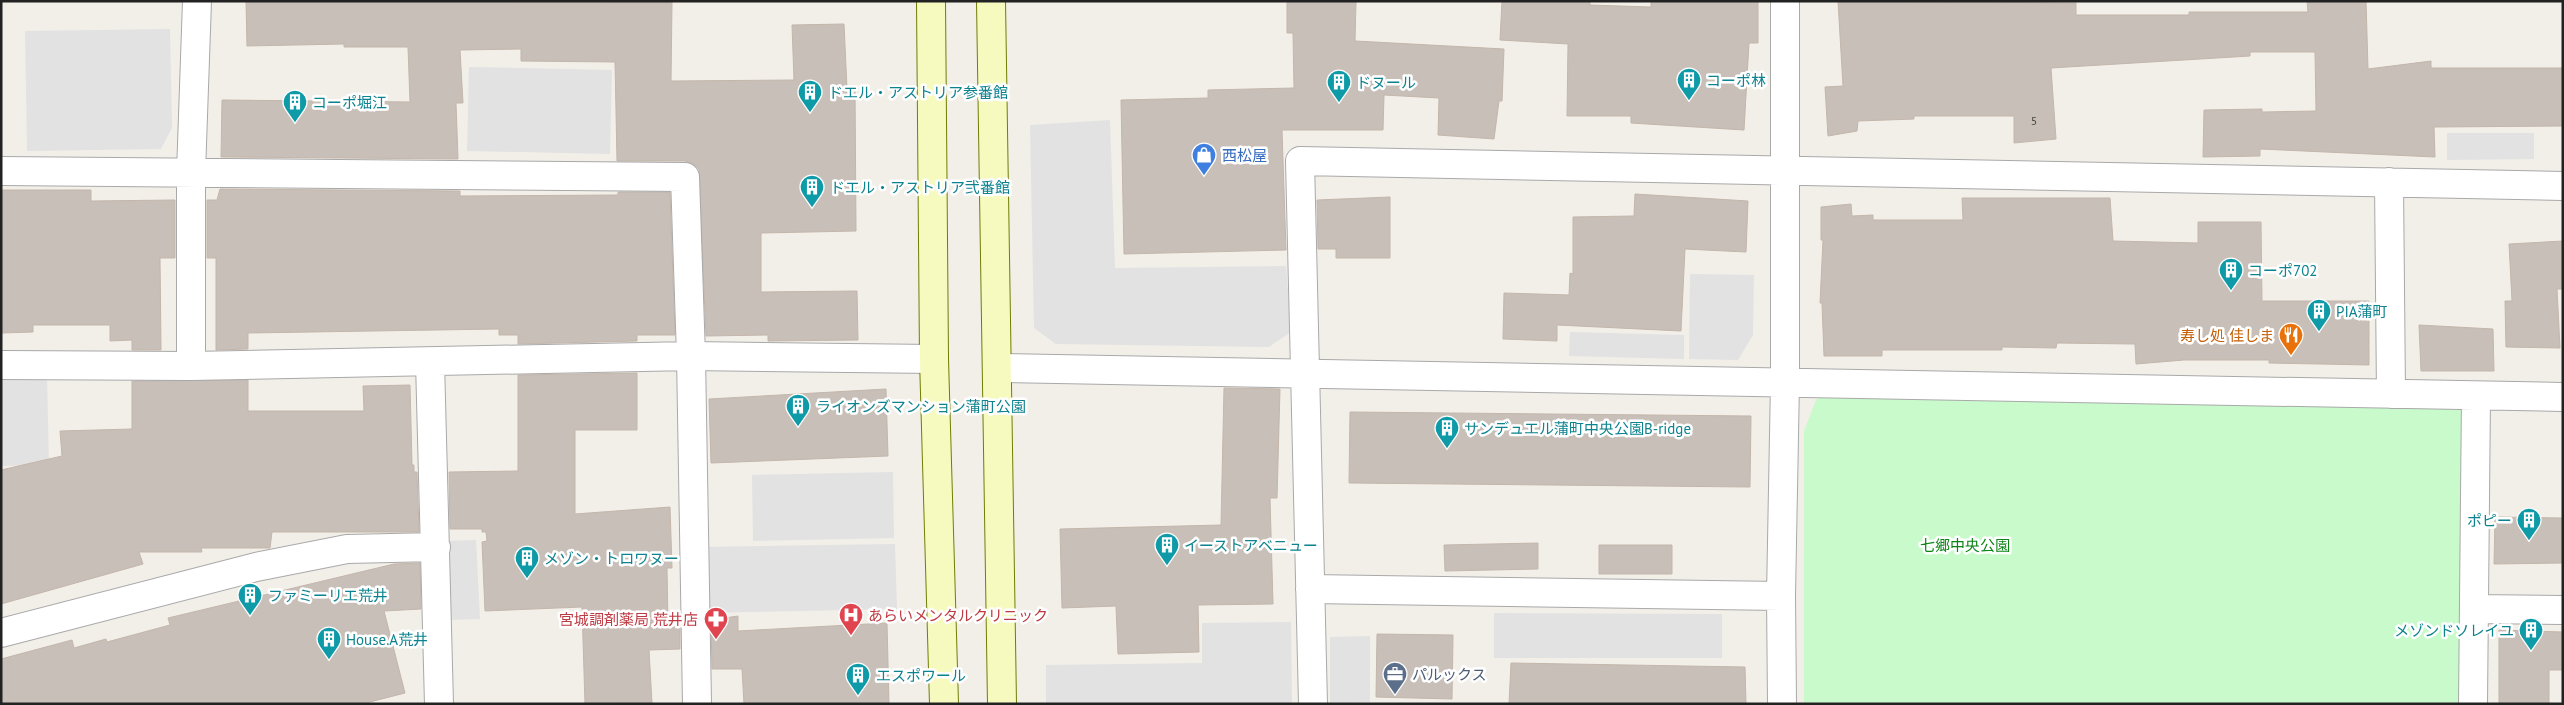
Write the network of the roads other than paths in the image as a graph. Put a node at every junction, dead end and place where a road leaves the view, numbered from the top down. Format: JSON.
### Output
{"nodes":[{"id":1,"x":197,"y":1,"type":"edge"},
{"id":2,"x":931,"y":1,"type":"edge"},
{"id":3,"x":992,"y":1,"type":"edge"},
{"id":4,"x":1785,"y":1,"type":"edge"},
{"id":5,"x":1784,"y":171,"type":"junction"},
{"id":6,"x":1,"y":172,"type":"edge"},
{"id":7,"x":191,"y":173,"type":"junction"},
{"id":8,"x":2389,"y":182,"type":"junction"},
{"id":9,"x":2563,"y":186,"type":"edge"},
{"id":10,"x":691,"y":356,"type":"junction"},
{"id":11,"x":934,"y":359,"type":"junction"},
{"id":12,"x":430,"y":362,"type":"junction"},
{"id":13,"x":1,"y":365,"type":"edge"},
{"id":14,"x":191,"y":366,"type":"junction"},
{"id":15,"x":999,"y":368,"type":"junction"},
{"id":16,"x":1305,"y":373,"type":"junction"},
{"id":17,"x":1786,"y":382,"type":"junction"},
{"id":18,"x":2391,"y":394,"type":"junction"},
{"id":19,"x":2476,"y":396,"type":"junction"},
{"id":20,"x":2563,"y":397,"type":"edge"},
{"id":21,"x":436,"y":547,"type":"junction"},
{"id":22,"x":1310,"y":589,"type":"junction"},
{"id":23,"x":1781,"y":596,"type":"junction"},
{"id":24,"x":2474,"y":609,"type":"junction"},
{"id":25,"x":2563,"y":610,"type":"edge"},
{"id":26,"x":1,"y":633,"type":"edge"},
{"id":27,"x":439,"y":704,"type":"edge"},
{"id":28,"x":698,"y":704,"type":"edge"},
{"id":29,"x":944,"y":704,"type":"edge"},
{"id":30,"x":1002,"y":704,"type":"edge"},
{"id":31,"x":1313,"y":704,"type":"edge"},
{"id":32,"x":1782,"y":704,"type":"edge"},
{"id":33,"x":2473,"y":704,"type":"edge"}],
"edges":[{"from":1,"to":7,"type":"street"},
{"from":2,"to":11,"type":"street"},
{"from":3,"to":15,"type":"street"},
{"from":4,"to":5,"type":"street"},
{"from":5,"to":8,"type":"street"},
{"from":5,"to":16,"type":"street"},
{"from":5,"to":17,"type":"street"},
{"from":6,"to":7,"type":"street"},
{"from":7,"to":10,"type":"street"},
{"from":7,"to":14,"type":"street"},
{"from":8,"to":9,"type":"street"},
{"from":8,"to":18,"type":"street"},
{"from":10,"to":11,"type":"street"},
{"from":10,"to":12,"type":"street"},
{"from":10,"to":28,"type":"street"},
{"from":11,"to":29,"type":"street"},
{"from":12,"to":14,"type":"street"},
{"from":12,"to":21,"type":"street"},
{"from":13,"to":14,"type":"street"},
{"from":15,"to":16,"type":"street"},
{"from":15,"to":30,"type":"street"},
{"from":16,"to":17,"type":"street"},
{"from":16,"to":22,"type":"street"},
{"from":17,"to":18,"type":"street"},
{"from":17,"to":23,"type":"street"},
{"from":18,"to":19,"type":"street"},
{"from":19,"to":20,"type":"street"},
{"from":19,"to":24,"type":"street"},
{"from":21,"to":26,"type":"street"},
{"from":21,"to":27,"type":"street"},
{"from":22,"to":23,"type":"street"},
{"from":22,"to":31,"type":"street"},
{"from":23,"to":32,"type":"street"},
{"from":24,"to":25,"type":"street"},
{"from":24,"to":33,"type":"street"}]}
